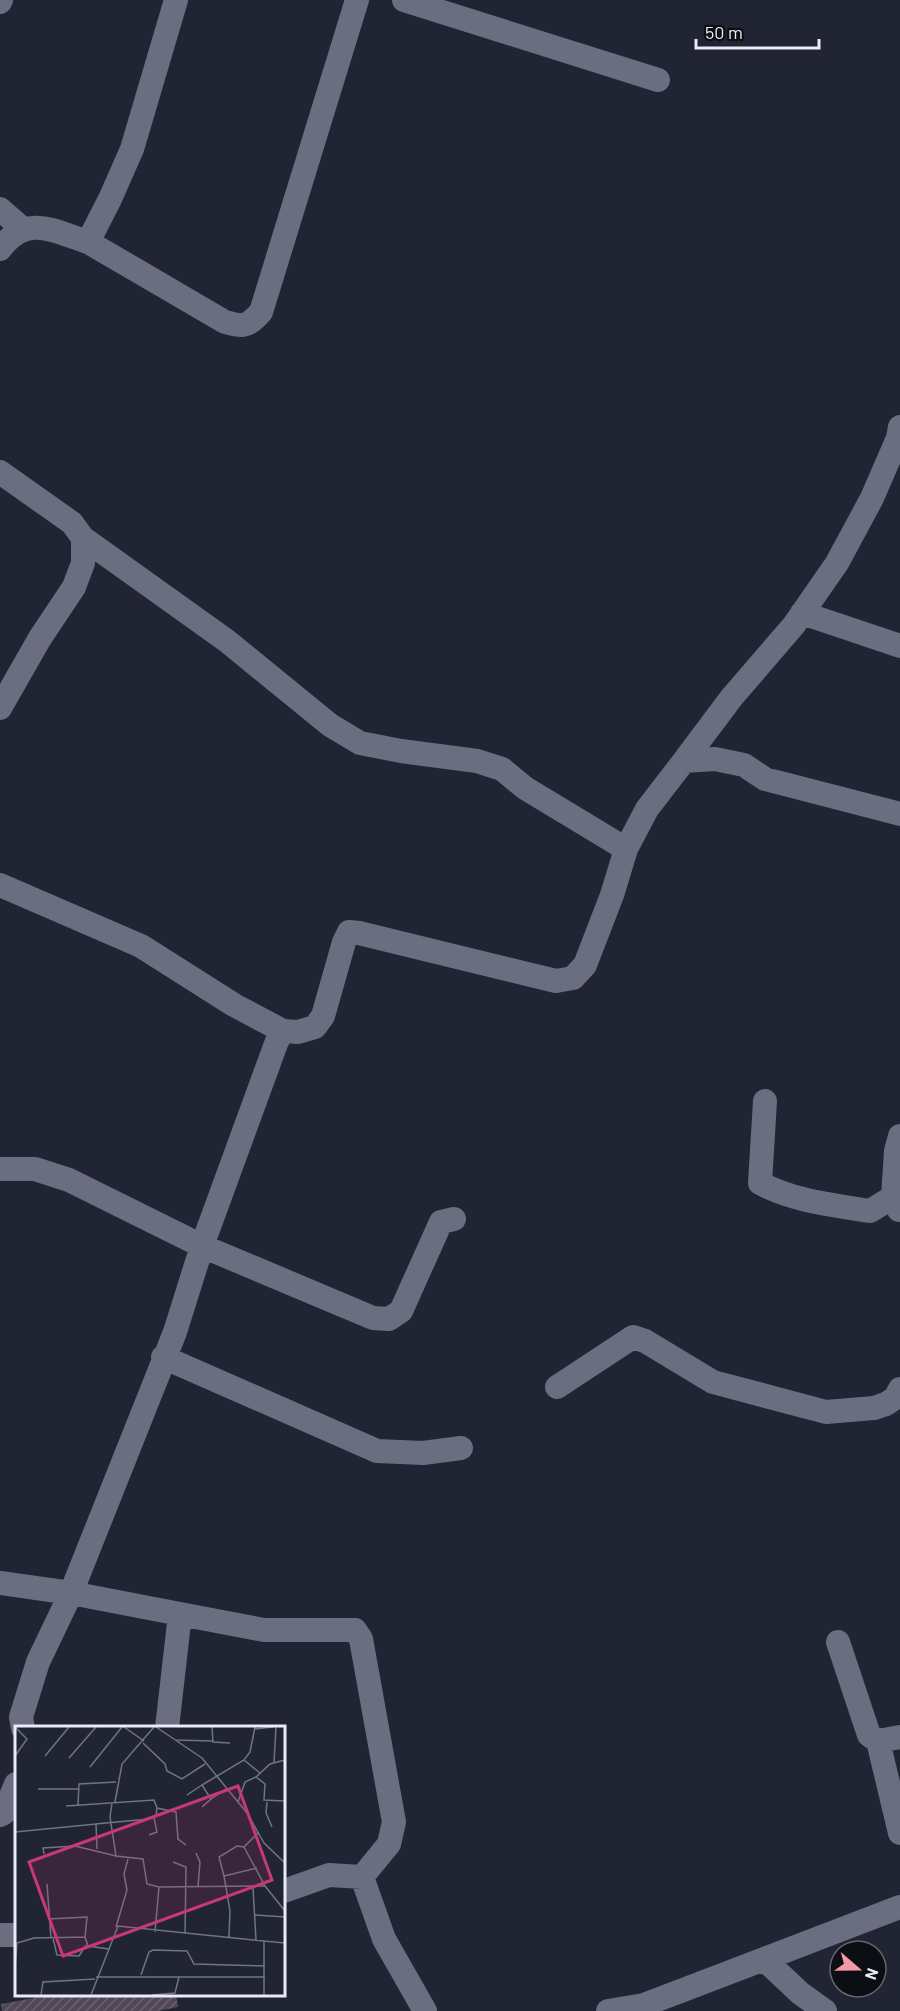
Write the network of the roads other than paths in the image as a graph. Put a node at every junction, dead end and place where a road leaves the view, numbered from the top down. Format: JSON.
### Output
{"nodes":[{"id":1,"x":176,"y":0,"type":"edge"},
{"id":2,"x":357,"y":0,"type":"edge"},
{"id":3,"x":404,"y":0,"type":"edge"},
{"id":4,"x":658,"y":80,"type":"dead end"},
{"id":5,"x":0,"y":209,"type":"edge"},
{"id":6,"x":23,"y":229,"type":"junction"},
{"id":7,"x":88,"y":243,"type":"junction"},
{"id":8,"x":0,"y":249,"type":"edge"},
{"id":9,"x":900,"y":428,"type":"edge"},
{"id":10,"x":0,"y":472,"type":"edge"},
{"id":11,"x":83,"y":538,"type":"junction"},
{"id":12,"x":802,"y":613,"type":"junction"},
{"id":13,"x":900,"y":646,"type":"edge"},
{"id":14,"x":0,"y":708,"type":"edge"},
{"id":15,"x":684,"y":761,"type":"junction"},
{"id":16,"x":900,"y":814,"type":"edge"},
{"id":17,"x":626,"y":849,"type":"junction"},
{"id":18,"x":0,"y":885,"type":"edge"},
{"id":19,"x":283,"y":1030,"type":"junction"},
{"id":20,"x":765,"y":1101,"type":"dead end"},
{"id":21,"x":900,"y":1136,"type":"edge"},
{"id":22,"x":0,"y":1169,"type":"edge"},
{"id":23,"x":898,"y":1209,"type":"edge"},
{"id":24,"x":454,"y":1219,"type":"dead end"},
{"id":25,"x":202,"y":1246,"type":"junction"},
{"id":26,"x":163,"y":1357,"type":"junction"},
{"id":27,"x":557,"y":1387,"type":"dead end"},
{"id":28,"x":900,"y":1389,"type":"edge"},
{"id":29,"x":461,"y":1448,"type":"dead end"},
{"id":30,"x":0,"y":1583,"type":"edge"},
{"id":31,"x":71,"y":1593,"type":"junction"},
{"id":32,"x":180,"y":1614,"type":"junction"},
{"id":33,"x":838,"y":1642,"type":"dead end"},
{"id":34,"x":22,"y":1726,"type":"edge"},
{"id":35,"x":167,"y":1726,"type":"edge"},
{"id":36,"x":889,"y":1739,"type":"edge"},
{"id":37,"x":15,"y":1786,"type":"edge"},
{"id":38,"x":0,"y":1815,"type":"edge"},
{"id":39,"x":900,"y":1833,"type":"edge"},
{"id":40,"x":362,"y":1876,"type":"junction"},
{"id":41,"x":285,"y":1891,"type":"edge"},
{"id":42,"x":900,"y":1907,"type":"edge"},
{"id":43,"x":765,"y":1960,"type":"junction"},
{"id":44,"x":425,"y":2011,"type":"edge"},
{"id":45,"x":608,"y":2011,"type":"edge"},
{"id":46,"x":825,"y":2011,"type":"edge"}],
"edges":[{"from":1,"to":7,"type":"street"},
{"from":2,"to":7,"type":"street"},
{"from":3,"to":4,"type":"street"},
{"from":5,"to":6,"type":"street"},
{"from":6,"to":7,"type":"street"},
{"from":6,"to":8,"type":"street"},
{"from":9,"to":12,"type":"street"},
{"from":10,"to":11,"type":"street"},
{"from":11,"to":14,"type":"street"},
{"from":11,"to":17,"type":"street"},
{"from":12,"to":13,"type":"street"},
{"from":12,"to":15,"type":"street"},
{"from":15,"to":16,"type":"street"},
{"from":15,"to":17,"type":"street"},
{"from":17,"to":19,"type":"street"},
{"from":18,"to":19,"type":"street"},
{"from":19,"to":25,"type":"street"},
{"from":20,"to":23,"type":"street"},
{"from":21,"to":23,"type":"street"},
{"from":22,"to":25,"type":"street"},
{"from":24,"to":25,"type":"street"},
{"from":25,"to":26,"type":"street"},
{"from":26,"to":29,"type":"street"},
{"from":26,"to":31,"type":"street"},
{"from":27,"to":28,"type":"street"},
{"from":30,"to":31,"type":"street"},
{"from":31,"to":32,"type":"street"},
{"from":31,"to":34,"type":"street"},
{"from":32,"to":35,"type":"street"},
{"from":32,"to":40,"type":"street"},
{"from":33,"to":36,"type":"street"},
{"from":36,"to":39,"type":"street"},
{"from":37,"to":38,"type":"street"},
{"from":40,"to":41,"type":"street"},
{"from":40,"to":44,"type":"street"},
{"from":42,"to":43,"type":"street"},
{"from":43,"to":45,"type":"street"},
{"from":43,"to":46,"type":"street"}]}
